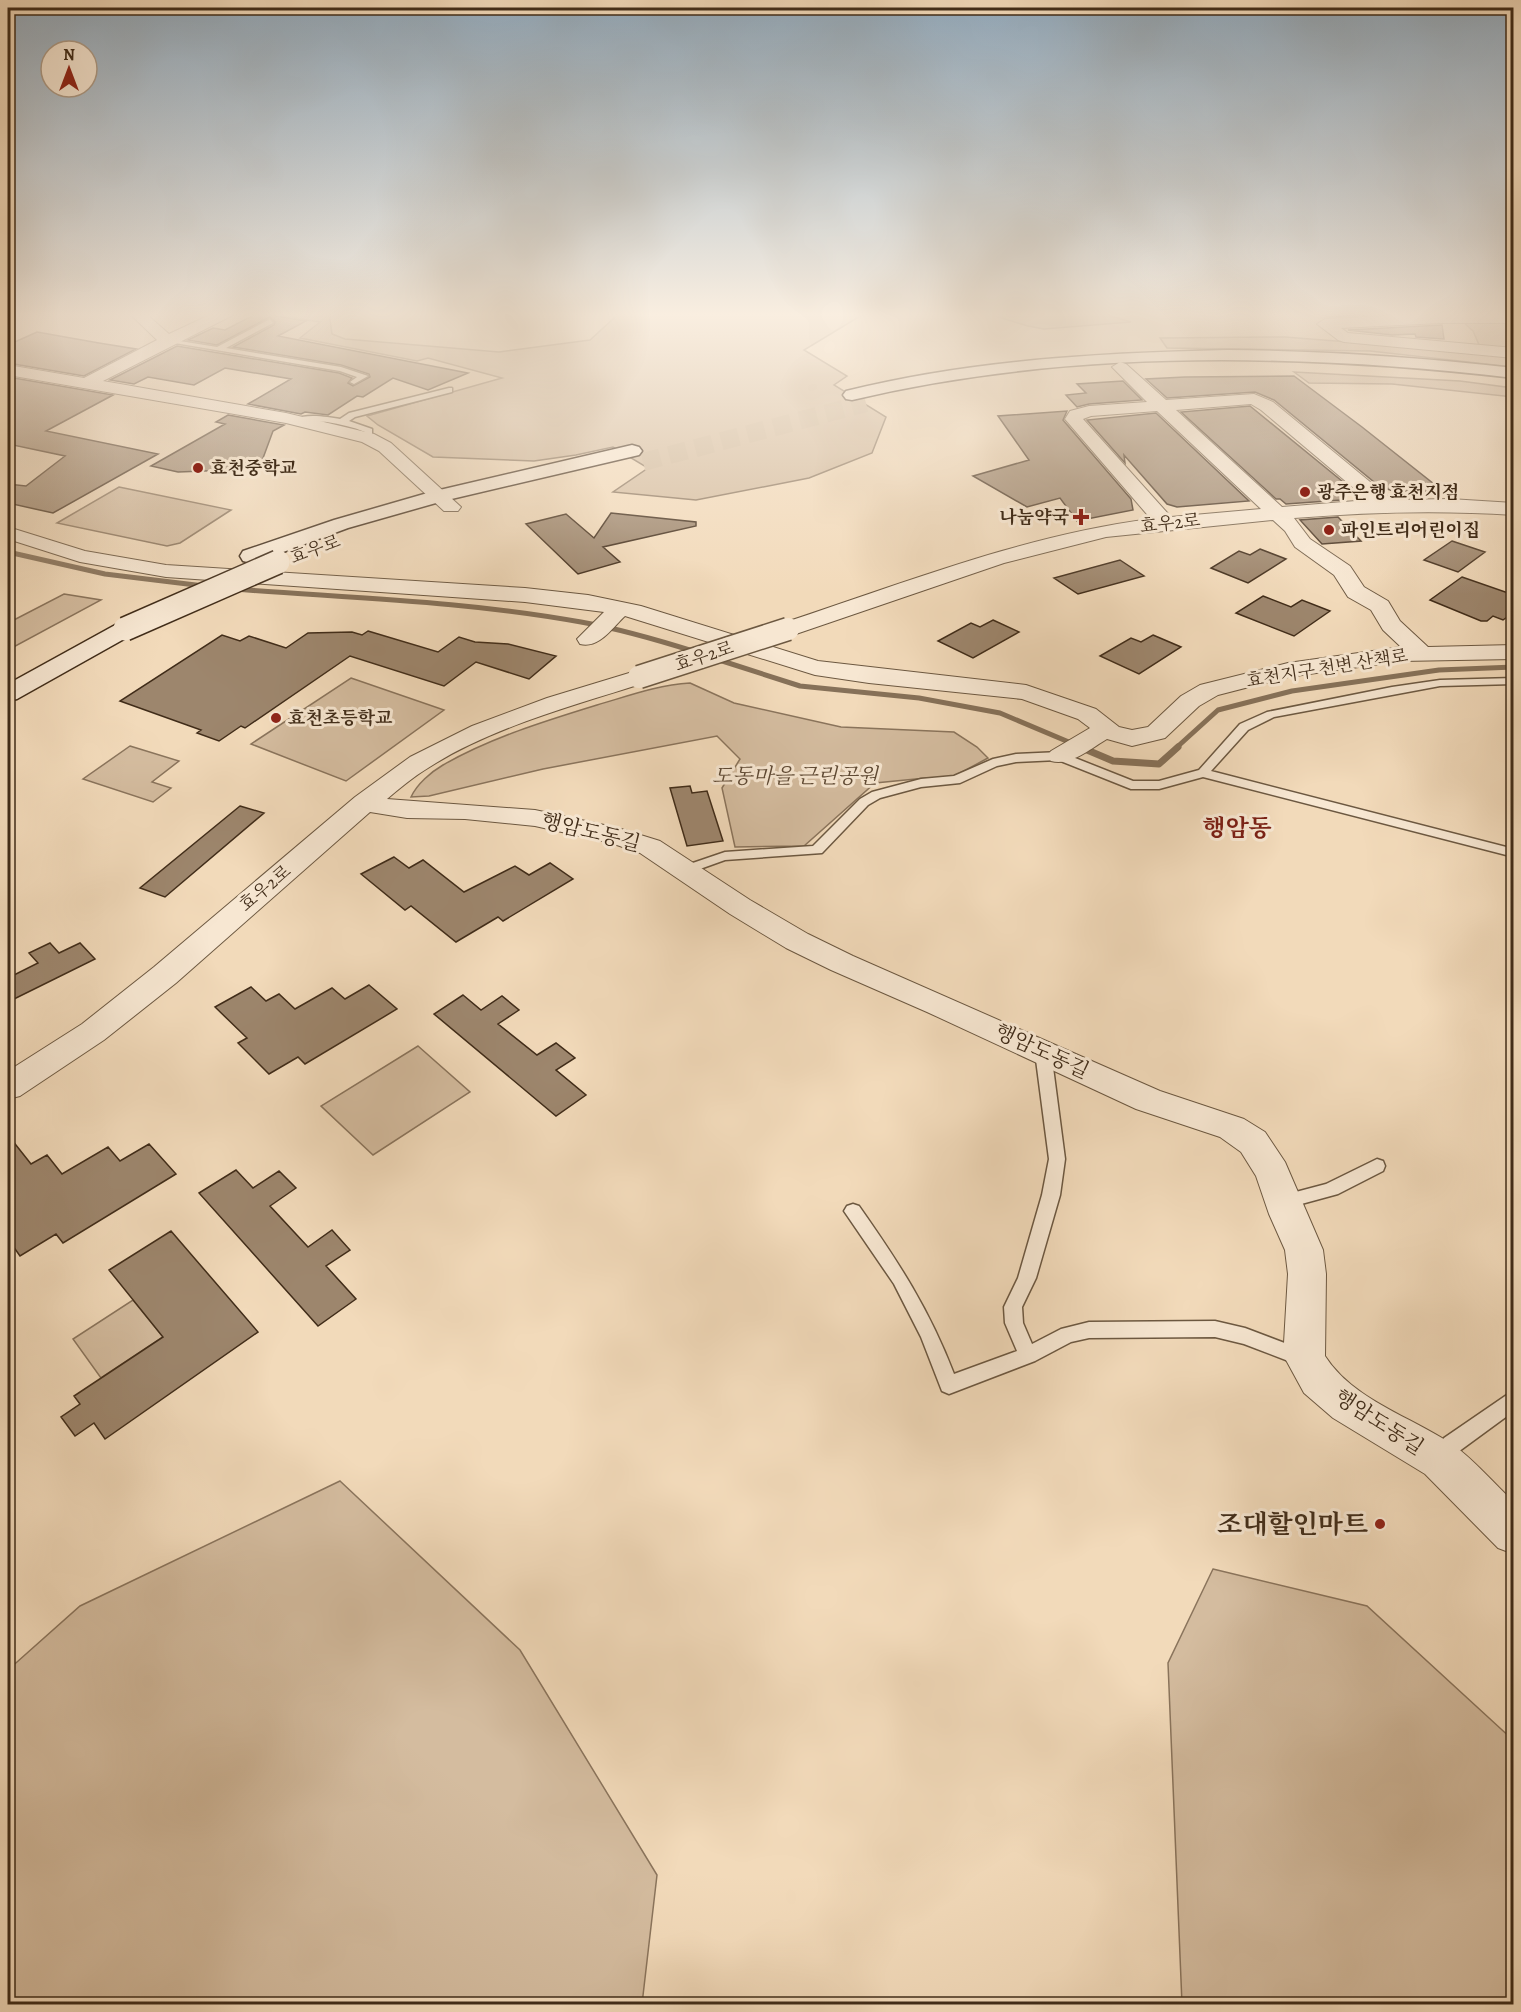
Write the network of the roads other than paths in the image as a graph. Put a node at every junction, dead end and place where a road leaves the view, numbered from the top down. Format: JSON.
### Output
{"nodes":[{"id":1,"x":216,"y":406,"type":"edge"},
{"id":2,"x":387,"y":406,"type":"edge"},
{"id":3,"x":1149,"y":406,"type":"edge"},
{"id":4,"x":1161,"y":406,"type":"edge"},
{"id":5,"x":1266,"y":406,"type":"edge"},
{"id":6,"x":299,"y":420,"type":"junction"},
{"id":7,"x":342,"y":422,"type":"junction"},
{"id":8,"x":369,"y":438,"type":"junction"},
{"id":9,"x":637,"y":457,"type":"tunnel mouth"},
{"id":10,"x":445,"y":501,"type":"junction"},
{"id":11,"x":1386,"y":505,"type":"junction"},
{"id":12,"x":1514,"y":510,"type":"edge"},
{"id":13,"x":1277,"y":514,"type":"junction"},
{"id":14,"x":1166,"y":523,"type":"junction"},
{"id":15,"x":8,"y":534,"type":"edge"},
{"id":16,"x":617,"y":611,"type":"junction"},
{"id":17,"x":590,"y":637,"type":"dead end"},
{"id":18,"x":1514,"y":652,"type":"edge"},
{"id":19,"x":1421,"y":653,"type":"junction"},
{"id":20,"x":8,"y":670,"type":"edge"},
{"id":21,"x":1514,"y":681,"type":"edge"},
{"id":22,"x":8,"y":694,"type":"edge"},
{"id":23,"x":1080,"y":744,"type":"junction"},
{"id":24,"x":1203,"y":773,"type":"junction"},
{"id":25,"x":364,"y":803,"type":"junction"},
{"id":26,"x":1514,"y":853,"type":"edge"},
{"id":27,"x":686,"y":870,"type":"junction"},
{"id":28,"x":1043,"y":1052,"type":"junction"},
{"id":29,"x":8,"y":1087,"type":"edge"},
{"id":30,"x":1377,"y":1166,"type":"dead end"},
{"id":31,"x":1283,"y":1202,"type":"junction"},
{"id":32,"x":853,"y":1211,"type":"dead end"},
{"id":33,"x":1028,"y":1355,"type":"junction"},
{"id":34,"x":1306,"y":1360,"type":"junction"},
{"id":35,"x":1514,"y":1399,"type":"edge"},
{"id":36,"x":1440,"y":1460,"type":"junction"},
{"id":37,"x":1509,"y":1522,"type":"edge"}],
"edges":[{"from":1,"to":6,"type":"street"},
{"from":2,"to":7,"type":"lane"},
{"from":3,"to":14,"type":"street"},
{"from":4,"to":13,"type":"street"},
{"from":5,"to":11,"type":"street"},
{"from":6,"to":7,"type":"lane"},
{"from":6,"to":8,"type":"street"},
{"from":7,"to":8,"type":"lane"},
{"from":8,"to":10,"type":"street"},
{"from":9,"to":10,"type":"main road","name":"효우로"},
{"from":10,"to":20,"type":"main road","name":"효우로"},
{"from":10,"to":22,"type":"main road","name":"효우로","bridge":true},
{"from":11,"to":12,"type":"street","name":"효우2로"},
{"from":11,"to":13,"type":"street","name":"효우2로"},
{"from":13,"to":14,"type":"street","name":"효우2로"},
{"from":13,"to":19,"type":"street"},
{"from":14,"to":25,"type":"street","name":"효우2로","bridge":true},
{"from":15,"to":16,"type":"street","name":"효천지구 천변 산책로"},
{"from":16,"to":17,"type":"street"},
{"from":16,"to":23,"type":"street","name":"효천지구 천변 산책로"},
{"from":18,"to":19,"type":"street","name":"효천지구 천변 산책로"},
{"from":19,"to":23,"type":"street","name":"효천지구 천변 산책로"},
{"from":21,"to":24,"type":"lane"},
{"from":23,"to":24,"type":"lane"},
{"from":23,"to":27,"type":"lane"},
{"from":24,"to":26,"type":"lane"},
{"from":25,"to":27,"type":"street","name":"행암도동길"},
{"from":25,"to":29,"type":"street","name":"효우2로"},
{"from":27,"to":28,"type":"street","name":"행암도동길"},
{"from":28,"to":31,"type":"street","name":"행암도동길"},
{"from":28,"to":33,"type":"lane"},
{"from":30,"to":31,"type":"lane"},
{"from":31,"to":34,"type":"street","name":"행암도동길"},
{"from":32,"to":33,"type":"lane"},
{"from":33,"to":34,"type":"lane"},
{"from":34,"to":36,"type":"street","name":"행암도동길"},
{"from":35,"to":36,"type":"lane"},
{"from":36,"to":37,"type":"street","name":"행암도동길"}]}
